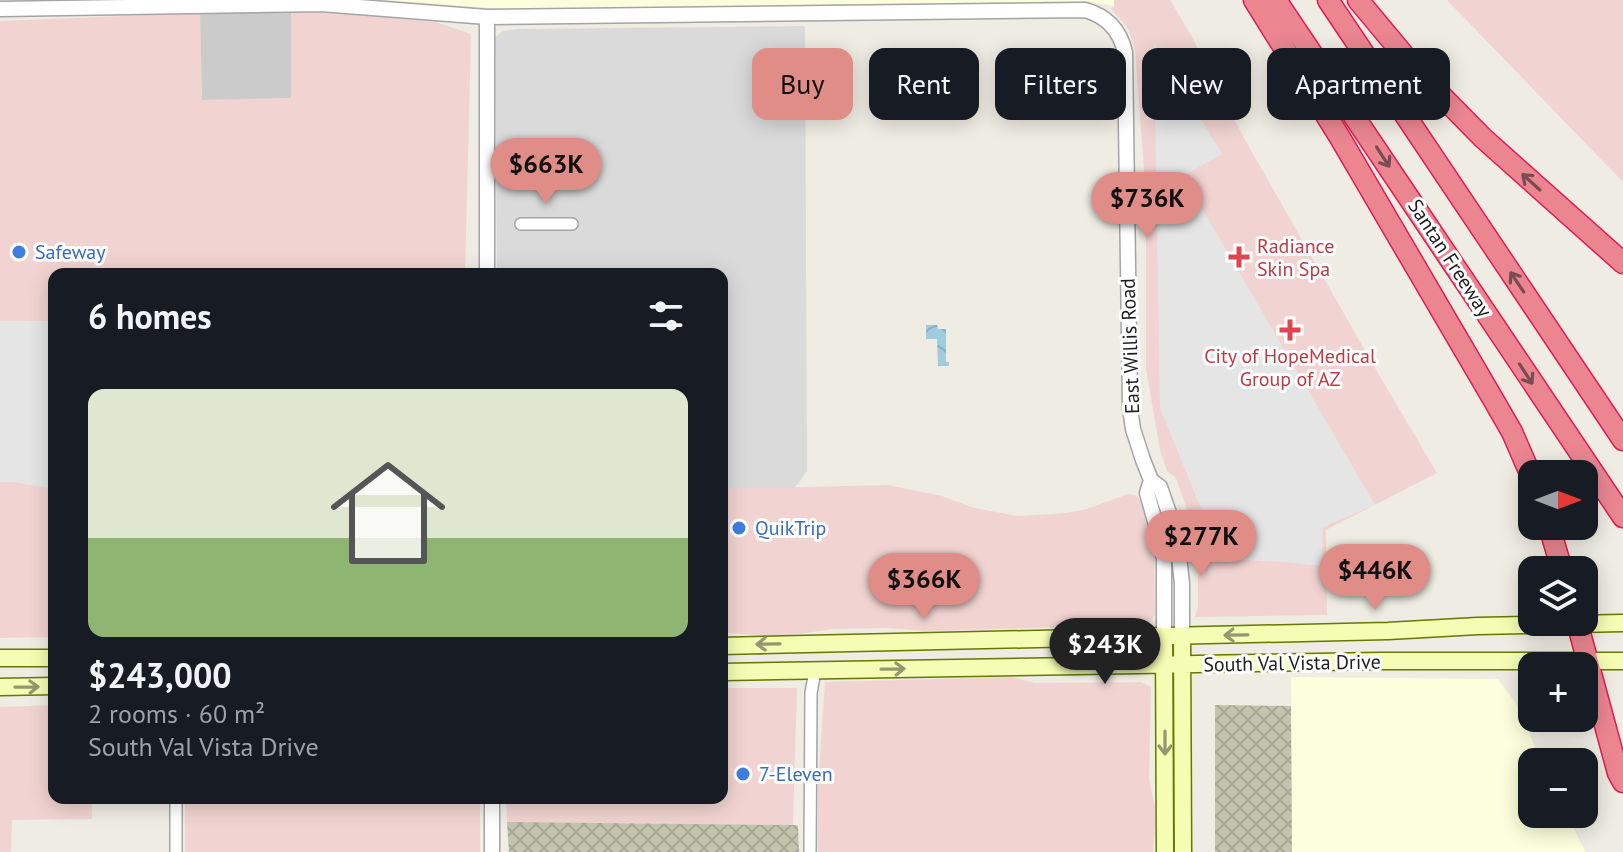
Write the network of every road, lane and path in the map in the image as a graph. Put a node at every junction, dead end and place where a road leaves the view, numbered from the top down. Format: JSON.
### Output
{"nodes":[{"id":1,"x":1254,"y":0,"type":"edge"},
{"id":2,"x":1276,"y":0,"type":"edge"},
{"id":3,"x":1328,"y":0,"type":"edge"},
{"id":4,"x":1358,"y":0,"type":"edge"},
{"id":5,"x":0,"y":9,"type":"edge"},
{"id":6,"x":487,"y":17,"type":"junction"},
{"id":7,"x":521,"y":224,"type":"dead end"},
{"id":8,"x":572,"y":224,"type":"dead end"},
{"id":9,"x":1623,"y":263,"type":"edge"},
{"id":10,"x":487,"y":268,"type":"edge"},
{"id":11,"x":1623,"y":440,"type":"edge"},
{"id":12,"x":1524,"y":460,"type":"edge"},
{"id":13,"x":1151,"y":480,"type":"junction"},
{"id":14,"x":1623,"y":517,"type":"edge"},
{"id":15,"x":1598,"y":623,"type":"edge"},
{"id":16,"x":1623,"y":623,"type":"edge"},
{"id":17,"x":1518,"y":625,"type":"edge"},
{"id":18,"x":1164,"y":636,"type":"junction"},
{"id":19,"x":1182,"y":636,"type":"junction"},
{"id":20,"x":814,"y":643,"type":"junction"},
{"id":21,"x":728,"y":646,"type":"edge"},
{"id":22,"x":0,"y":658,"type":"edge"},
{"id":23,"x":48,"y":658,"type":"edge"},
{"id":24,"x":1623,"y":661,"type":"edge"},
{"id":25,"x":1518,"y":662,"type":"edge"},
{"id":26,"x":1598,"y":662,"type":"edge"},
{"id":27,"x":1165,"y":665,"type":"junction"},
{"id":28,"x":1182,"y":665,"type":"junction"},
{"id":29,"x":815,"y":671,"type":"junction"},
{"id":30,"x":728,"y":672,"type":"edge"},
{"id":31,"x":48,"y":686,"type":"edge"},
{"id":32,"x":0,"y":687,"type":"edge"},
{"id":33,"x":1598,"y":696,"type":"edge"},
{"id":34,"x":1623,"y":782,"type":"edge"},
{"id":35,"x":176,"y":804,"type":"edge"},
{"id":36,"x":492,"y":804,"type":"edge"},
{"id":37,"x":176,"y":852,"type":"edge"},
{"id":38,"x":492,"y":852,"type":"edge"},
{"id":39,"x":810,"y":852,"type":"edge"},
{"id":40,"x":1165,"y":852,"type":"edge"},
{"id":41,"x":1183,"y":852,"type":"edge"}],
"edges":[{"from":1,"to":12,"type":"highway"},
{"from":2,"to":14,"type":"highway","name":"Santan Freeway","one_way":true},
{"from":11,"to":3,"type":"highway","name":"Santan Freeway","one_way":true},
{"from":9,"to":4,"type":"highway","one_way":true},
{"from":5,"to":6,"type":"street"},
{"from":6,"to":10,"type":"street"},
{"from":6,"to":13,"type":"street","name":"East Willis Road"},
{"from":7,"to":8,"type":"street"},
{"from":13,"to":18,"type":"street","name":"East Willis Road"},
{"from":13,"to":19,"type":"street","name":"East Willis Road"},
{"from":15,"to":16,"type":"main road","name":"South Val Vista Drive"},
{"from":17,"to":19,"type":"main road","name":"South Val Vista Drive","one_way":true},
{"from":18,"to":19,"type":"main road","name":"South Val Vista Drive"},
{"from":18,"to":20,"type":"main road","name":"South Val Vista Drive"},
{"from":18,"to":27,"type":"main road"},
{"from":19,"to":28,"type":"main road"},
{"from":20,"to":21,"type":"main road","name":"South Val Vista Drive","one_way":true},
{"from":20,"to":29,"type":"main road"},
{"from":22,"to":23,"type":"main road"},
{"from":24,"to":26,"type":"main road","name":"South Val Vista Drive"},
{"from":25,"to":28,"type":"main road","name":"South Val Vista Drive"},
{"from":27,"to":28,"type":"main road","name":"South Val Vista Drive"},
{"from":29,"to":27,"type":"main road","name":"South Val Vista Drive","one_way":true},
{"from":27,"to":40,"type":"main road","one_way":true},
{"from":28,"to":41,"type":"main road"},
{"from":29,"to":30,"type":"main road","name":"South Val Vista Drive"},
{"from":29,"to":39,"type":"street"},
{"from":32,"to":31,"type":"main road","one_way":true},
{"from":33,"to":34,"type":"highway"},
{"from":35,"to":37,"type":"street"},
{"from":36,"to":38,"type":"street"}]}
